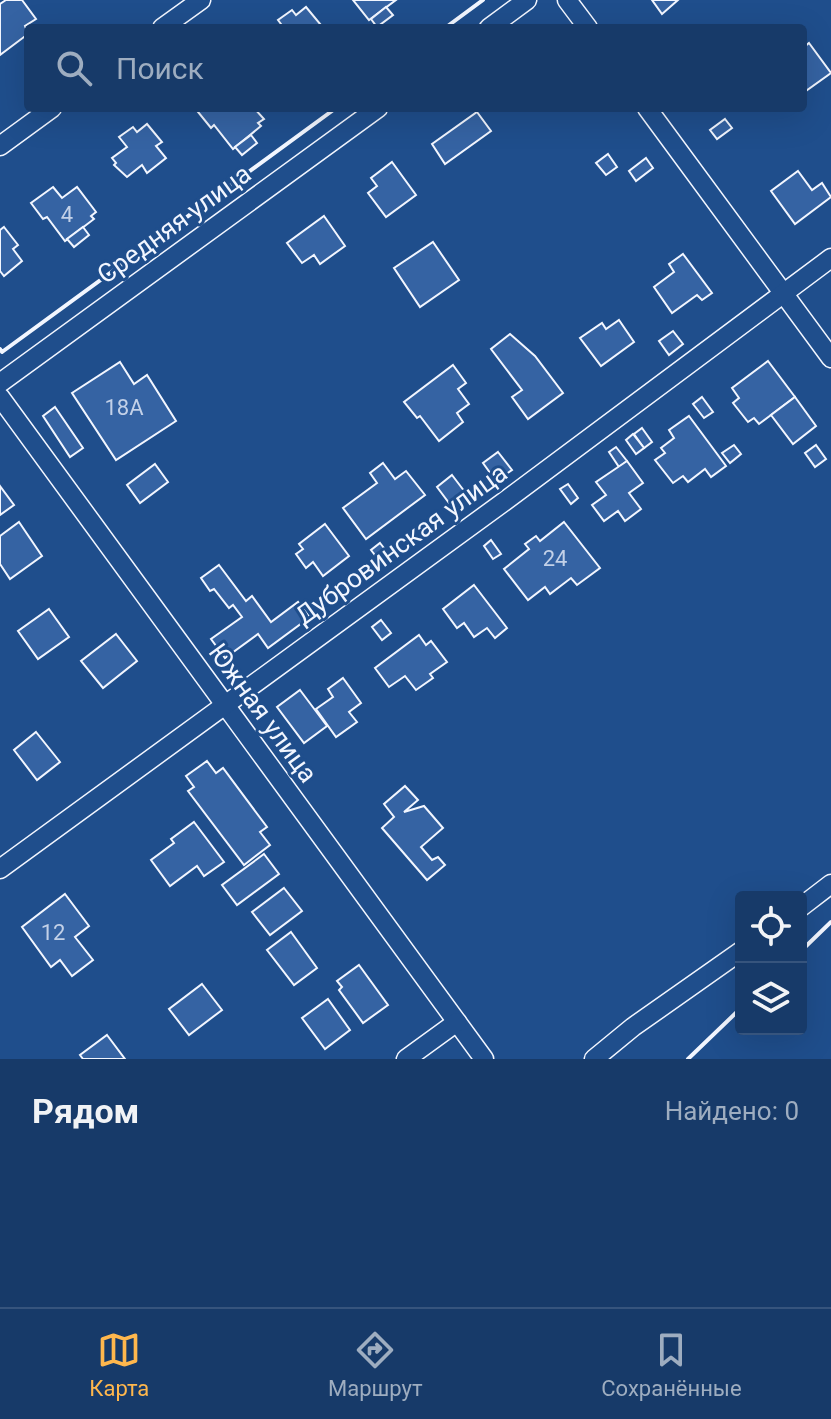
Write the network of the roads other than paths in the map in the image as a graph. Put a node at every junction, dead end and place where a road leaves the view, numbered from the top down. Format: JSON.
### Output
{"nodes":[{"id":1,"x":201,"y":0,"type":"edge"},
{"id":2,"x":527,"y":0,"type":"edge"},
{"id":3,"x":567,"y":0,"type":"edge"},
{"id":4,"x":168,"y":24,"type":"edge"},
{"id":5,"x":494,"y":24,"type":"edge"},
{"id":6,"x":585,"y":24,"type":"edge"},
{"id":7,"x":47,"y":112,"type":"edge"},
{"id":8,"x":373,"y":112,"type":"edge"},
{"id":9,"x":650,"y":112,"type":"edge"},
{"id":10,"x":0,"y":146,"type":"edge"},
{"id":11,"x":831,"y":258,"type":"edge"},
{"id":12,"x":783,"y":293,"type":"junction"},
{"id":13,"x":831,"y":358,"type":"edge"},
{"id":14,"x":0,"y":383,"type":"edge"},
{"id":15,"x":0,"y":397,"type":"edge"},
{"id":16,"x":225,"y":705,"type":"junction"},
{"id":17,"x":0,"y":869,"type":"edge"},
{"id":18,"x":831,"y":884,"type":"edge"},
{"id":19,"x":807,"y":902,"type":"edge"},
{"id":20,"x":735,"y":955,"type":"edge"},
{"id":21,"x":457,"y":1022,"type":"junction"},
{"id":22,"x":406,"y":1059,"type":"edge"},
{"id":23,"x":484,"y":1059,"type":"edge"},
{"id":24,"x":594,"y":1059,"type":"edge"}],
"edges":[{"from":1,"to":4,"type":"street"},
{"from":2,"to":5,"type":"street"},
{"from":3,"to":6,"type":"street"},
{"from":7,"to":10,"type":"street"},
{"from":8,"to":14,"type":"street","name":"Средняя улица"},
{"from":9,"to":12,"type":"street"},
{"from":11,"to":12,"type":"street","name":"Дубровинская улица"},
{"from":12,"to":13,"type":"street"},
{"from":12,"to":16,"type":"street","name":"Дубровинская улица"},
{"from":15,"to":16,"type":"street","name":"Южная улица"},
{"from":16,"to":17,"type":"street","name":"Дубровинская улица"},
{"from":16,"to":21,"type":"street","name":"Южная улица"},
{"from":18,"to":19,"type":"street"},
{"from":20,"to":24,"type":"street"},
{"from":21,"to":22,"type":"street"},
{"from":21,"to":23,"type":"street","name":"Южная улица"}]}
